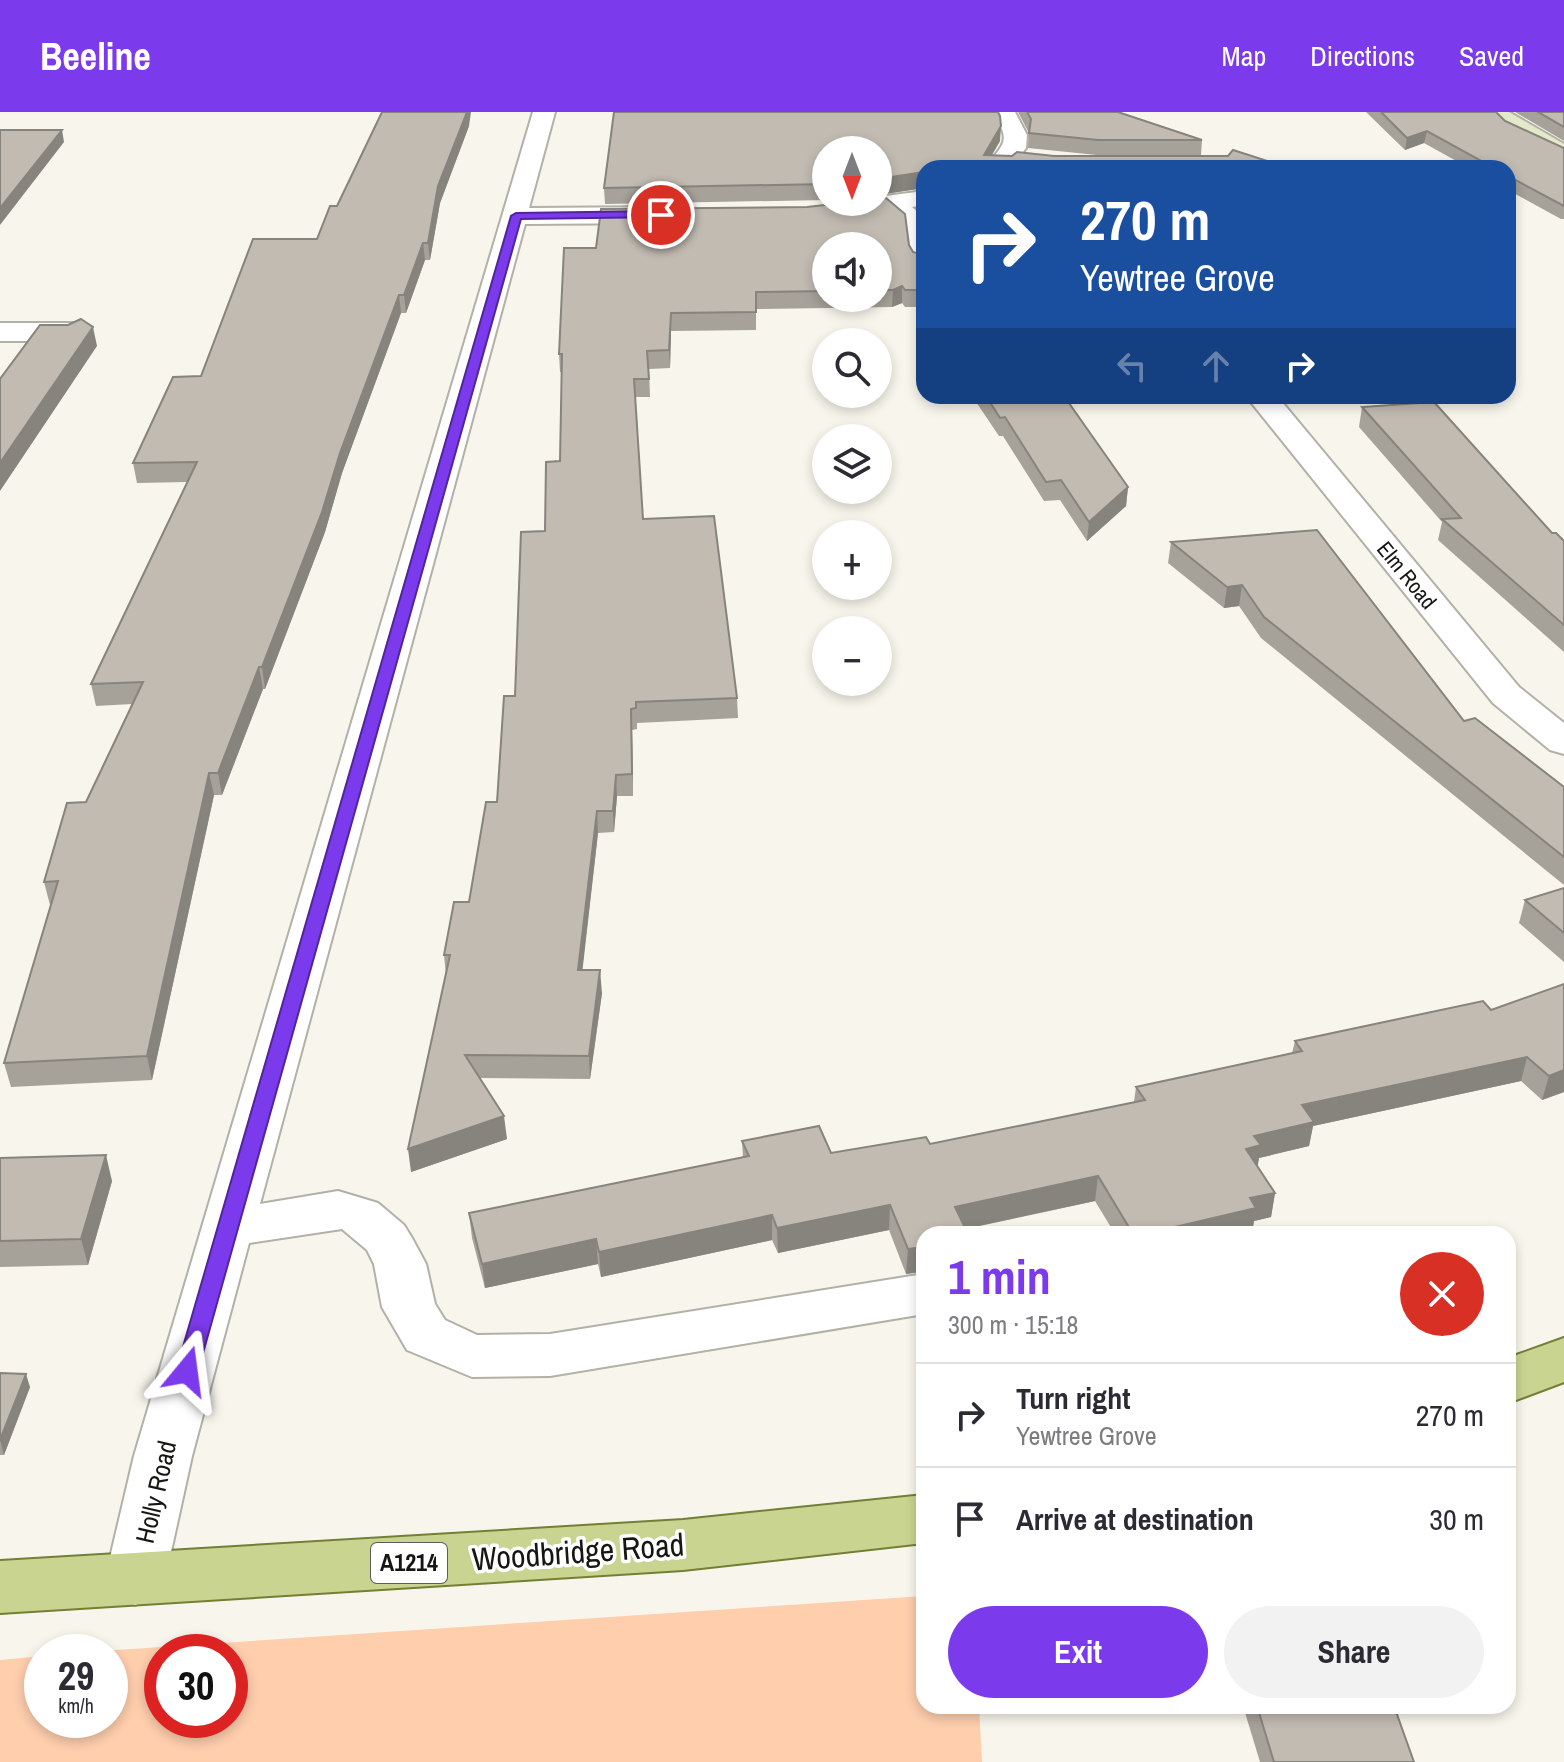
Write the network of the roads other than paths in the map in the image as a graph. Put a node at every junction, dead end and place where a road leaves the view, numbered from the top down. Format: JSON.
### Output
{"nodes":[{"id":1,"x":544,"y":112,"type":"edge"},
{"id":2,"x":1003,"y":112,"type":"edge"},
{"id":3,"x":1495,"y":112,"type":"edge"},
{"id":4,"x":1564,"y":154,"type":"edge"},
{"id":5,"x":1040,"y":159,"type":"edge"},
{"id":6,"x":1005,"y":160,"type":"edge"},
{"id":7,"x":1028,"y":160,"type":"edge"},
{"id":8,"x":916,"y":200,"type":"edge"},
{"id":9,"x":893,"y":204,"type":"junction"},
{"id":10,"x":807,"y":212,"type":"edge"},
{"id":11,"x":686,"y":214,"type":"edge"},
{"id":12,"x":516,"y":216,"type":"junction"},
{"id":13,"x":916,"y":223,"type":"edge"},
{"id":14,"x":0,"y":332,"type":"edge"},
{"id":15,"x":72,"y":332,"type":"edge"},
{"id":16,"x":1268,"y":404,"type":"edge"},
{"id":17,"x":1564,"y":742,"type":"edge"},
{"id":18,"x":227,"y":1228,"type":"junction"},
{"id":19,"x":916,"y":1295,"type":"edge"},
{"id":20,"x":1564,"y":1359,"type":"edge"},
{"id":21,"x":1516,"y":1378,"type":"edge"},
{"id":22,"x":916,"y":1520,"type":"edge"},
{"id":23,"x":135,"y":1579,"type":"junction"},
{"id":24,"x":0,"y":1587,"type":"edge"}],
"edges":[{"from":1,"to":12,"type":"street","name":"Holly Road"},
{"from":2,"to":6,"type":"street"},
{"from":3,"to":4,"type":"street"},
{"from":5,"to":7,"type":"street"},
{"from":8,"to":9,"type":"street"},
{"from":9,"to":10,"type":"street"},
{"from":9,"to":13,"type":"street"},
{"from":11,"to":12,"type":"street"},
{"from":12,"to":18,"type":"street","name":"Holly Road"},
{"from":14,"to":15,"type":"street"},
{"from":16,"to":17,"type":"street","name":"Elm Road"},
{"from":18,"to":19,"type":"street"},
{"from":18,"to":23,"type":"street","name":"Holly Road"},
{"from":20,"to":21,"type":"main road"},
{"from":22,"to":23,"type":"main road","name":"Woodbridge Road","number":"A1214"},
{"from":23,"to":24,"type":"main road","number":"A1214"}]}
